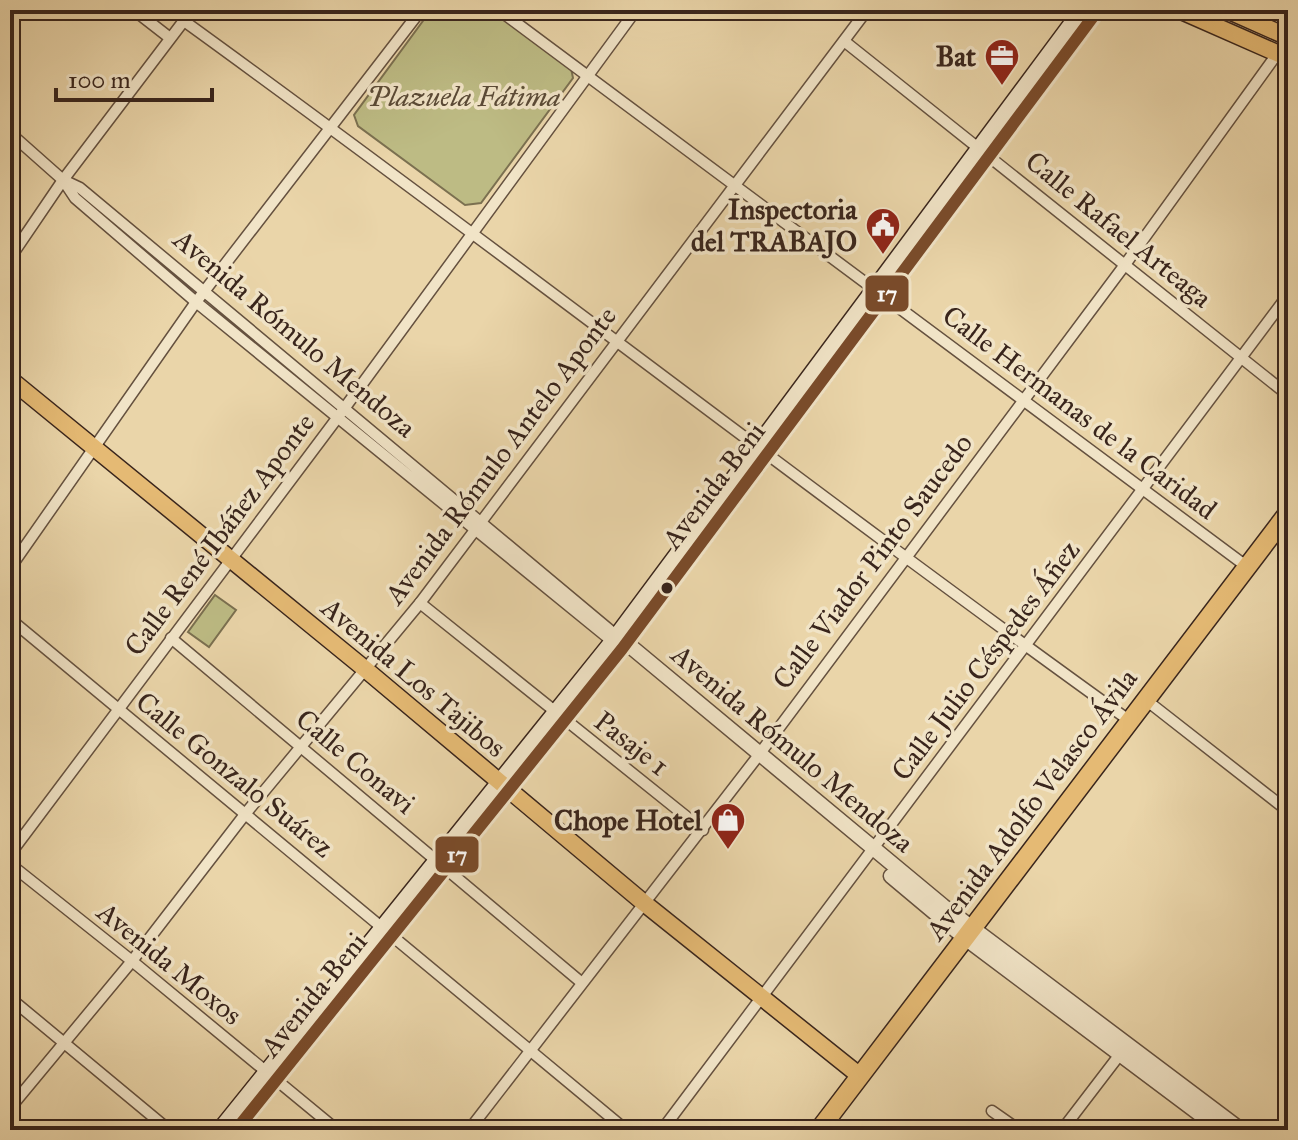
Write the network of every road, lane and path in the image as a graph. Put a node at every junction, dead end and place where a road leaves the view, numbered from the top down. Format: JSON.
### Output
{"nodes":[{"id":1,"x":134,"y":10,"type":"edge"},
{"id":2,"x":192,"y":10,"type":"edge"},
{"id":3,"x":421,"y":10,"type":"edge"},
{"id":4,"x":499,"y":10,"type":"edge"},
{"id":5,"x":636,"y":10,"type":"edge"},
{"id":6,"x":867,"y":10,"type":"edge"},
{"id":7,"x":1081,"y":10,"type":"edge"},
{"id":8,"x":1098,"y":10,"type":"edge"},
{"id":9,"x":1179,"y":10,"type":"edge"},
{"id":10,"x":1227,"y":10,"type":"edge"},
{"id":11,"x":184,"y":21,"type":"junction"},
{"id":12,"x":1288,"y":37,"type":"edge"},
{"id":13,"x":170,"y":38,"type":"junction"},
{"id":14,"x":844,"y":41,"type":"junction"},
{"id":15,"x":1282,"y":56,"type":"edge"},
{"id":16,"x":588,"y":75,"type":"junction"},
{"id":17,"x":332,"y":128,"type":"junction"},
{"id":18,"x":10,"y":133,"type":"edge"},
{"id":19,"x":985,"y":152,"type":"junction"},
{"id":20,"x":63,"y":180,"type":"junction"},
{"id":21,"x":735,"y":184,"type":"junction"},
{"id":22,"x":472,"y":235,"type":"junction"},
{"id":23,"x":10,"y":258,"type":"edge"},
{"id":24,"x":1124,"y":266,"type":"junction"},
{"id":25,"x":204,"y":292,"type":"junction"},
{"id":26,"x":881,"y":293,"type":"junction"},
{"id":27,"x":1288,"y":295,"type":"edge"},
{"id":28,"x":196,"y":302,"type":"junction"},
{"id":29,"x":616,"y":343,"type":"junction"},
{"id":30,"x":1242,"y":359,"type":"junction"},
{"id":31,"x":10,"y":379,"type":"edge"},
{"id":32,"x":1288,"y":395,"type":"edge"},
{"id":33,"x":1024,"y":398,"type":"junction"},
{"id":34,"x":341,"y":412,"type":"junction"},
{"id":35,"x":93,"y":447,"type":"junction"},
{"id":36,"x":763,"y":450,"type":"junction"},
{"id":37,"x":1145,"y":489,"type":"junction"},
{"id":38,"x":1288,"y":513,"type":"edge"},
{"id":39,"x":479,"y":526,"type":"junction"},
{"id":40,"x":905,"y":557,"type":"junction"},
{"id":41,"x":229,"y":559,"type":"junction"},
{"id":42,"x":1246,"y":566,"type":"junction"},
{"id":43,"x":10,"y":568,"type":"edge"},
{"id":44,"x":420,"y":603,"type":"junction"},
{"id":45,"x":10,"y":619,"type":"edge"},
{"id":46,"x":171,"y":638,"type":"junction"},
{"id":47,"x":619,"y":642,"type":"junction"},
{"id":48,"x":1026,"y":646,"type":"junction"},
{"id":49,"x":365,"y":669,"type":"junction"},
{"id":50,"x":1146,"y":700,"type":"junction"},
{"id":51,"x":118,"y":709,"type":"junction"},
{"id":52,"x":560,"y":716,"type":"junction"},
{"id":53,"x":1130,"y":721,"type":"junction"},
{"id":54,"x":301,"y":747,"type":"junction"},
{"id":55,"x":757,"y":757,"type":"junction"},
{"id":56,"x":505,"y":786,"type":"junction"},
{"id":57,"x":1288,"y":811,"type":"edge"},
{"id":58,"x":246,"y":813,"type":"junction"},
{"id":59,"x":703,"y":830,"type":"junction"},
{"id":60,"x":869,"y":851,"type":"junction"},
{"id":61,"x":10,"y":854,"type":"edge"},
{"id":62,"x":10,"y":864,"type":"edge"},
{"id":63,"x":442,"y":864,"type":"junction"},
{"id":64,"x":644,"y":903,"type":"junction"},
{"id":65,"x":388,"y":932,"type":"junction"},
{"id":66,"x":969,"y":933,"type":"junction"},
{"id":67,"x":132,"y":961,"type":"junction"},
{"id":68,"x":582,"y":983,"type":"junction"},
{"id":69,"x":10,"y":998,"type":"edge"},
{"id":70,"x":762,"y":999,"type":"junction"},
{"id":71,"x":65,"y":1043,"type":"junction"},
{"id":72,"x":1124,"y":1049,"type":"junction"},
{"id":73,"x":531,"y":1052,"type":"junction"},
{"id":74,"x":860,"y":1076,"type":"junction"},
{"id":75,"x":271,"y":1077,"type":"junction"},
{"id":76,"x":10,"y":1108,"type":"edge"},
{"id":77,"x":992,"y":1111,"type":"dead end"},
{"id":78,"x":10,"y":1126,"type":"edge"},
{"id":79,"x":15,"y":1130,"type":"edge"},
{"id":80,"x":169,"y":1130,"type":"edge"},
{"id":81,"x":219,"y":1130,"type":"edge"},
{"id":82,"x":236,"y":1130,"type":"edge"},
{"id":83,"x":337,"y":1130,"type":"edge"},
{"id":84,"x":469,"y":1130,"type":"edge"},
{"id":85,"x":626,"y":1130,"type":"edge"},
{"id":86,"x":662,"y":1130,"type":"edge"},
{"id":87,"x":819,"y":1130,"type":"edge"},
{"id":88,"x":1019,"y":1130,"type":"edge"},
{"id":89,"x":1062,"y":1130,"type":"edge"},
{"id":90,"x":1221,"y":1130,"type":"edge"},
{"id":91,"x":1241,"y":1130,"type":"edge"}],
"edges":[{"from":1,"to":13,"type":"street"},
{"from":2,"to":11,"type":"street"},
{"from":3,"to":17,"type":"street"},
{"from":4,"to":16,"type":"street","name":"Calle Hermanas de la Caridad"},
{"from":5,"to":16,"type":"street","name":"Calle René Ibáñez Aponte"},
{"from":6,"to":14,"type":"street","name":"Avenida Rómulo Antelo Aponte"},
{"from":7,"to":19,"type":"main road","name":"Avenida Beni"},
{"from":8,"to":19,"type":"main road","name":"Avenida Beni"},
{"from":9,"to":15,"type":"main road"},
{"from":10,"to":12,"type":"main road"},
{"from":11,"to":13,"type":"street"},
{"from":11,"to":17,"type":"street"},
{"from":13,"to":20,"type":"street"},
{"from":14,"to":19,"type":"street","name":"Calle Rafael Arteaga"},
{"from":14,"to":21,"type":"street","name":"Avenida Rómulo Antelo Aponte"},
{"from":15,"to":24,"type":"street","name":"Calle Viador Pinto Saucedo"},
{"from":16,"to":21,"type":"street","name":"Calle Hermanas de la Caridad"},
{"from":16,"to":22,"type":"street","name":"Calle René Ibáñez Aponte"},
{"from":17,"to":22,"type":"street"},
{"from":17,"to":25,"type":"street"},
{"from":18,"to":20,"type":"street","name":"Avenida Rómulo Mendoza"},
{"from":19,"to":24,"type":"street","name":"Calle Rafael Arteaga"},
{"from":19,"to":26,"type":"main road","name":"Avenida Beni"},
{"from":20,"to":23,"type":"street"},
{"from":20,"to":25,"type":"street","name":"Avenida Rómulo Mendoza"},
{"from":20,"to":28,"type":"street","name":"Avenida Rómulo Mendoza"},
{"from":21,"to":26,"type":"street","name":"Calle Hermanas de la Caridad"},
{"from":21,"to":29,"type":"street","name":"Avenida Rómulo Antelo Aponte"},
{"from":22,"to":29,"type":"street"},
{"from":22,"to":34,"type":"street","name":"Calle René Ibáñez Aponte"},
{"from":24,"to":30,"type":"street","name":"Calle Rafael Arteaga"},
{"from":24,"to":33,"type":"street","name":"Calle Viador Pinto Saucedo"},
{"from":25,"to":28,"type":"street"},
{"from":25,"to":34,"type":"street","name":"Avenida Rómulo Mendoza"},
{"from":26,"to":33,"type":"street","name":"Calle Hermanas de la Caridad"},
{"from":26,"to":36,"type":"main road","name":"Avenida Beni"},
{"from":27,"to":30,"type":"street","name":"Calle Julio Céspedes Áñez"},
{"from":28,"to":34,"type":"street","name":"Avenida Rómulo Mendoza"},
{"from":28,"to":35,"type":"street"},
{"from":29,"to":36,"type":"street"},
{"from":29,"to":39,"type":"street","name":"Avenida Rómulo Antelo Aponte"},
{"from":30,"to":32,"type":"street","name":"Calle Rafael Arteaga"},
{"from":30,"to":37,"type":"street","name":"Calle Julio Céspedes Áñez"},
{"from":31,"to":35,"type":"main road","name":"Avenida Los Tajibos"},
{"from":33,"to":37,"type":"street","name":"Calle Hermanas de la Caridad"},
{"from":33,"to":40,"type":"street","name":"Calle Viador Pinto Saucedo"},
{"from":34,"to":39,"type":"street","name":"Avenida Rómulo Mendoza"},
{"from":34,"to":41,"type":"street","name":"Calle René Ibáñez Aponte"},
{"from":35,"to":41,"type":"main road","name":"Avenida Los Tajibos"},
{"from":35,"to":43,"type":"street"},
{"from":36,"to":40,"type":"street"},
{"from":36,"to":47,"type":"main road","name":"Avenida Beni"},
{"from":37,"to":42,"type":"street","name":"Calle Hermanas de la Caridad"},
{"from":37,"to":48,"type":"street","name":"Calle Julio Céspedes Áñez"},
{"from":38,"to":42,"type":"highway","name":"Avenida Adolfo Velasco Ávila"},
{"from":39,"to":44,"type":"street","name":"Avenida Rómulo Antelo Aponte"},
{"from":39,"to":47,"type":"street","name":"Avenida Rómulo Mendoza"},
{"from":40,"to":48,"type":"street"},
{"from":40,"to":55,"type":"street","name":"Calle Viador Pinto Saucedo"},
{"from":41,"to":46,"type":"street","name":"Calle René Ibáñez Aponte"},
{"from":41,"to":49,"type":"main road","name":"Avenida Los Tajibos"},
{"from":42,"to":50,"type":"highway","name":"Avenida Adolfo Velasco Ávila"},
{"from":44,"to":49,"type":"street","name":"Avenida Rómulo Antelo Aponte"},
{"from":44,"to":52,"type":"street","name":"Pasaje 1"},
{"from":45,"to":51,"type":"street","name":"Calle Gonzalo Suárez"},
{"from":46,"to":51,"type":"street","name":"Calle René Ibáñez Aponte"},
{"from":46,"to":54,"type":"street","name":"Calle Conavi"},
{"from":47,"to":52,"type":"main road","name":"Avenida Beni"},
{"from":47,"to":55,"type":"main road","name":"Avenida Rómulo Mendoza"},
{"from":48,"to":53,"type":"street"},
{"from":48,"to":60,"type":"street","name":"Calle Julio Céspedes Áñez"},
{"from":49,"to":54,"type":"street","name":"Avenida Rómulo Antelo Aponte"},
{"from":49,"to":56,"type":"main road","name":"Avenida Los Tajibos"},
{"from":50,"to":53,"type":"highway","name":"Avenida Adolfo Velasco Ávila"},
{"from":50,"to":57,"type":"street"},
{"from":51,"to":58,"type":"street","name":"Calle Gonzalo Suárez"},
{"from":51,"to":61,"type":"street","name":"Calle René Ibáñez Aponte"},
{"from":52,"to":56,"type":"main road","name":"Avenida Beni"},
{"from":52,"to":59,"type":"street","name":"Pasaje 1"},
{"from":53,"to":66,"type":"highway","name":"Avenida Adolfo Velasco Ávila"},
{"from":54,"to":58,"type":"street","name":"Avenida Rómulo Antelo Aponte"},
{"from":54,"to":63,"type":"street","name":"Calle Conavi"},
{"from":55,"to":59,"type":"street","name":"Calle Viador Pinto Saucedo"},
{"from":55,"to":60,"type":"main road","name":"Avenida Rómulo Mendoza"},
{"from":56,"to":63,"type":"main road","name":"Avenida Beni"},
{"from":56,"to":64,"type":"main road","name":"Avenida Los Tajibos"},
{"from":58,"to":65,"type":"street","name":"Calle Gonzalo Suárez"},
{"from":58,"to":67,"type":"street","name":"Avenida Rómulo Antelo Aponte"},
{"from":59,"to":64,"type":"street","name":"Calle Viador Pinto Saucedo"},
{"from":60,"to":66,"type":"main road","name":"Avenida Rómulo Mendoza"},
{"from":60,"to":70,"type":"street","name":"Calle Julio Céspedes Áñez"},
{"from":62,"to":67,"type":"street","name":"Avenida Moxos"},
{"from":63,"to":65,"type":"main road","name":"Avenida Beni"},
{"from":63,"to":68,"type":"street","name":"Calle Conavi"},
{"from":64,"to":68,"type":"street","name":"Calle Viador Pinto Saucedo"},
{"from":64,"to":70,"type":"main road","name":"Avenida Los Tajibos"},
{"from":65,"to":73,"type":"street","name":"Calle Gonzalo Suárez"},
{"from":65,"to":75,"type":"main road","name":"Avenida Beni"},
{"from":66,"to":72,"type":"main road","name":"Avenida Rómulo Mendoza"},
{"from":66,"to":74,"type":"highway","name":"Avenida Adolfo Velasco Ávila"},
{"from":67,"to":71,"type":"street","name":"Avenida Rómulo Antelo Aponte"},
{"from":67,"to":75,"type":"street","name":"Avenida Moxos"},
{"from":68,"to":73,"type":"street","name":"Calle Viador Pinto Saucedo"},
{"from":69,"to":71,"type":"street"},
{"from":70,"to":74,"type":"main road","name":"Avenida Los Tajibos"},
{"from":70,"to":86,"type":"street","name":"Calle Julio Céspedes Áñez"},
{"from":71,"to":76,"type":"street","name":"Avenida Rómulo Antelo Aponte"},
{"from":71,"to":80,"type":"street"},
{"from":72,"to":89,"type":"street"},
{"from":72,"to":90,"type":"main road","name":"Avenida Rómulo Mendoza"},
{"from":72,"to":91,"type":"main road","name":"Avenida Rómulo Mendoza"},
{"from":73,"to":84,"type":"street","name":"Calle Viador Pinto Saucedo"},
{"from":73,"to":85,"type":"street","name":"Calle Gonzalo Suárez"},
{"from":74,"to":87,"type":"highway","name":"Avenida Adolfo Velasco Ávila"},
{"from":75,"to":81,"type":"main road","name":"Avenida Beni"},
{"from":75,"to":82,"type":"main road","name":"Avenida Beni"},
{"from":75,"to":83,"type":"street","name":"Avenida Moxos"},
{"from":77,"to":88,"type":"street"},
{"from":78,"to":79,"type":"street"}]}
